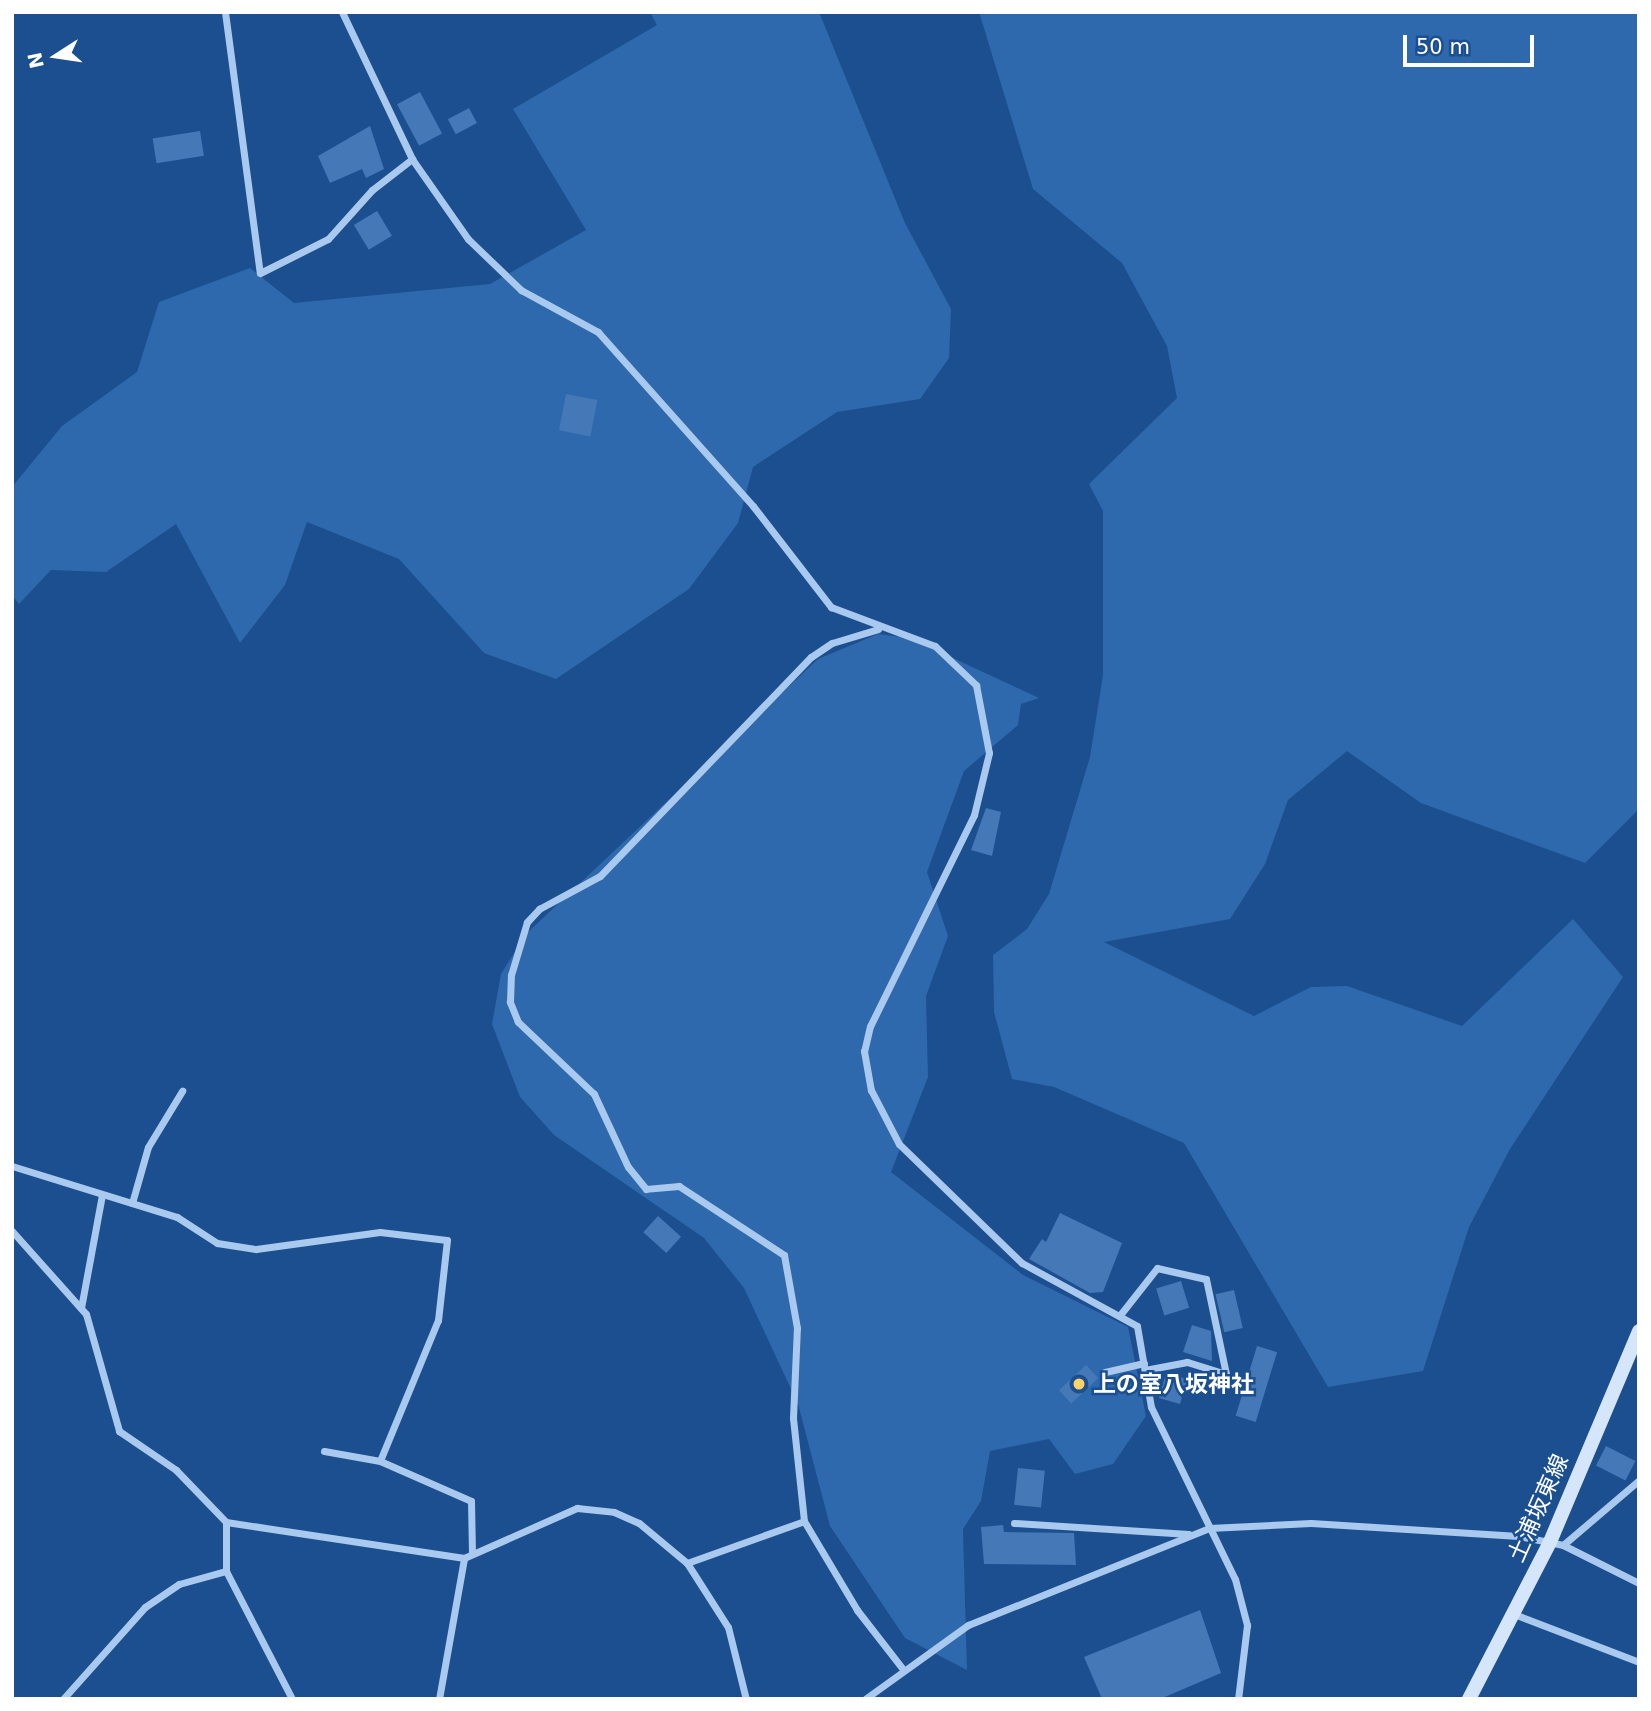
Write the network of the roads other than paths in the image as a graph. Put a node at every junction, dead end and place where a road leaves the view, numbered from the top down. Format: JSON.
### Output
{"nodes":[{"id":1,"x":225,"y":12,"type":"edge"},
{"id":2,"x":341,"y":12,"type":"edge"},
{"id":3,"x":412,"y":159,"type":"junction"},
{"id":4,"x":878,"y":629,"type":"junction"},
{"id":5,"x":182,"y":1091,"type":"dead end"},
{"id":6,"x":12,"y":1166,"type":"edge"},
{"id":7,"x":102,"y":1195,"type":"junction"},
{"id":8,"x":132,"y":1203,"type":"junction"},
{"id":9,"x":12,"y":1231,"type":"edge"},
{"id":10,"x":81,"y":1307,"type":"junction"},
{"id":11,"x":1120,"y":1315,"type":"junction"},
{"id":12,"x":1639,"y":1331,"type":"edge"},
{"id":13,"x":1144,"y":1366,"type":"junction"},
{"id":14,"x":1105,"y":1371,"type":"dead end"},
{"id":15,"x":324,"y":1451,"type":"dead end"},
{"id":16,"x":380,"y":1461,"type":"junction"},
{"id":17,"x":1639,"y":1480,"type":"edge"},
{"id":18,"x":804,"y":1521,"type":"junction"},
{"id":19,"x":226,"y":1522,"type":"junction"},
{"id":20,"x":1014,"y":1523,"type":"dead end"},
{"id":21,"x":1209,"y":1528,"type":"junction"},
{"id":22,"x":1193,"y":1534,"type":"junction"},
{"id":23,"x":1556,"y":1544,"type":"junction"},
{"id":24,"x":472,"y":1554,"type":"junction"},
{"id":25,"x":464,"y":1558,"type":"junction"},
{"id":26,"x":687,"y":1563,"type":"junction"},
{"id":27,"x":226,"y":1571,"type":"junction"},
{"id":28,"x":1639,"y":1583,"type":"edge"},
{"id":29,"x":1514,"y":1614,"type":"junction"},
{"id":30,"x":1639,"y":1662,"type":"edge"},
{"id":31,"x":902,"y":1668,"type":"junction"},
{"id":32,"x":63,"y":1699,"type":"edge"},
{"id":33,"x":292,"y":1699,"type":"edge"},
{"id":34,"x":439,"y":1699,"type":"edge"},
{"id":35,"x":746,"y":1699,"type":"edge"},
{"id":36,"x":865,"y":1699,"type":"edge"},
{"id":37,"x":1238,"y":1699,"type":"edge"},
{"id":38,"x":1469,"y":1699,"type":"edge"}],
"edges":[{"from":1,"to":3,"type":"street"},
{"from":2,"to":3,"type":"street"},
{"from":3,"to":4,"type":"street"},
{"from":4,"to":11,"type":"street"},
{"from":4,"to":18,"type":"street"},
{"from":5,"to":8,"type":"street"},
{"from":6,"to":7,"type":"street"},
{"from":7,"to":8,"type":"street"},
{"from":7,"to":10,"type":"street"},
{"from":8,"to":16,"type":"street"},
{"from":9,"to":10,"type":"street"},
{"from":10,"to":19,"type":"street"},
{"from":11,"to":13,"type":"street"},
{"from":11,"to":13,"type":"street"},
{"from":12,"to":23,"type":"main road","name":"土浦坂東線"},
{"from":13,"to":14,"type":"street"},
{"from":13,"to":21,"type":"street"},
{"from":15,"to":16,"type":"street"},
{"from":16,"to":24,"type":"street"},
{"from":17,"to":23,"type":"street"},
{"from":18,"to":26,"type":"street"},
{"from":18,"to":31,"type":"street"},
{"from":19,"to":25,"type":"street"},
{"from":19,"to":27,"type":"street"},
{"from":20,"to":22,"type":"street"},
{"from":21,"to":22,"type":"street"},
{"from":21,"to":23,"type":"street"},
{"from":21,"to":37,"type":"street"},
{"from":22,"to":31,"type":"street"},
{"from":23,"to":28,"type":"street"},
{"from":23,"to":29,"type":"main road","name":"土浦坂東線"},
{"from":24,"to":25,"type":"street"},
{"from":24,"to":26,"type":"street"},
{"from":25,"to":34,"type":"street"},
{"from":26,"to":35,"type":"street"},
{"from":27,"to":32,"type":"street"},
{"from":27,"to":33,"type":"street"},
{"from":29,"to":30,"type":"street"},
{"from":29,"to":38,"type":"main road","name":"土浦坂東線"},
{"from":31,"to":36,"type":"street"}]}
